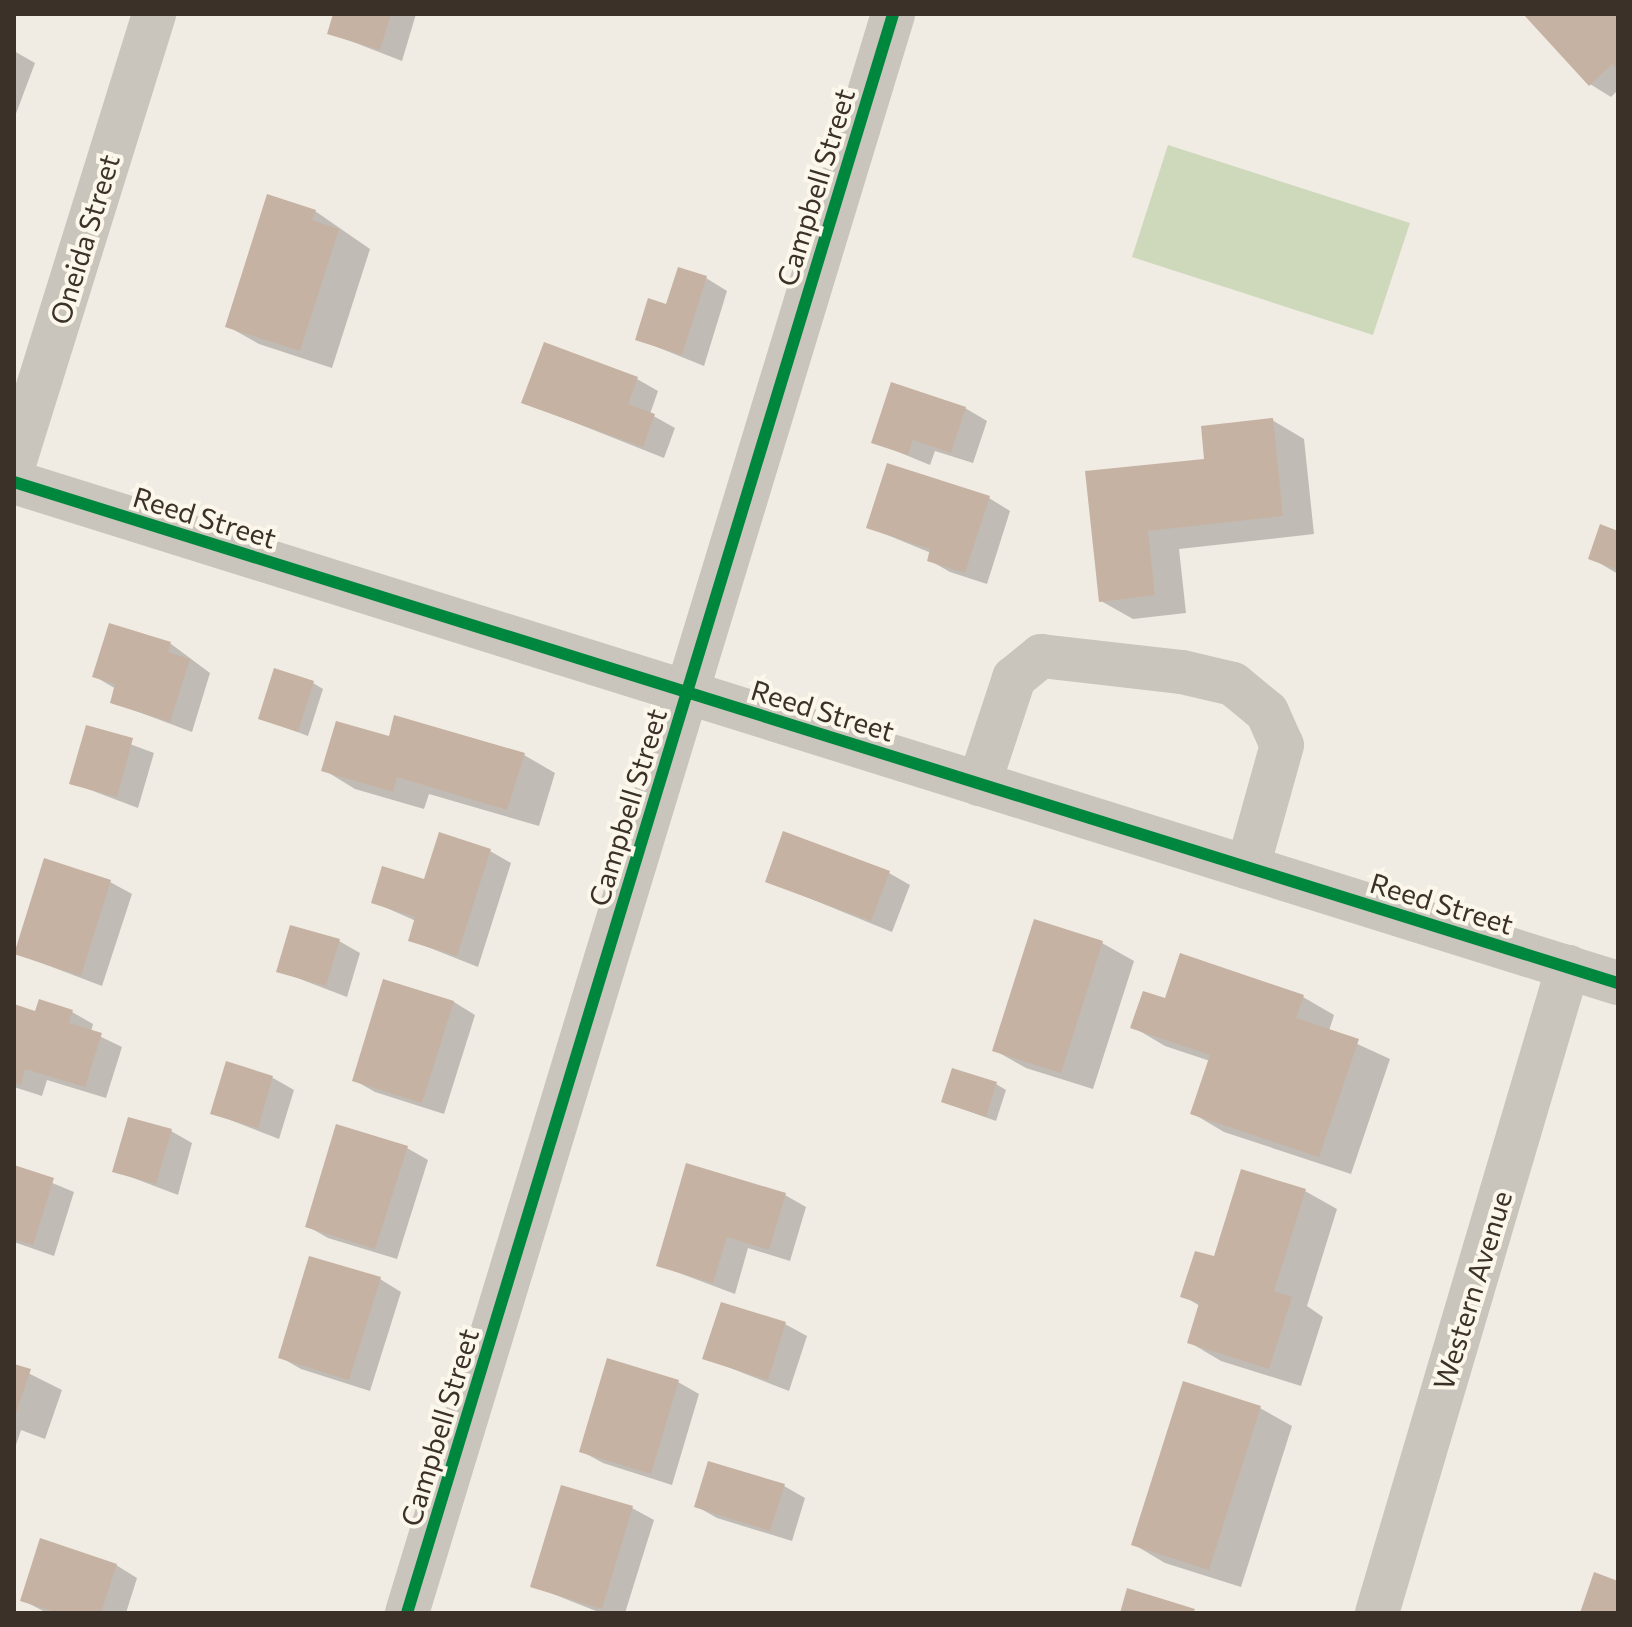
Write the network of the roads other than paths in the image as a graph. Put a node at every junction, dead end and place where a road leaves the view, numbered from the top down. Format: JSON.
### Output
{"nodes":[{"id":1,"x":154,"y":14,"type":"edge"},
{"id":2,"x":893,"y":14,"type":"edge"},
{"id":3,"x":14,"y":464,"type":"edge"},
{"id":4,"x":14,"y":482,"type":"edge"},
{"id":5,"x":687,"y":693,"type":"junction"},
{"id":6,"x":979,"y":784,"type":"junction"},
{"id":7,"x":1248,"y":867,"type":"junction"},
{"id":8,"x":1568,"y":967,"type":"junction"},
{"id":9,"x":1618,"y":983,"type":"edge"},
{"id":10,"x":407,"y":1613,"type":"edge"},
{"id":11,"x":1377,"y":1613,"type":"edge"}],
"edges":[{"from":1,"to":3,"type":"street","name":"Oneida Street"},
{"from":2,"to":5,"type":"street","name":"Campbell Street"},
{"from":4,"to":5,"type":"street","name":"Reed Street"},
{"from":5,"to":6,"type":"street","name":"Reed Street"},
{"from":5,"to":10,"type":"street","name":"Campbell Street"},
{"from":6,"to":7,"type":"street","name":"Reed Street"},
{"from":6,"to":7,"type":"street"},
{"from":7,"to":8,"type":"street","name":"Reed Street"},
{"from":8,"to":9,"type":"street","name":"Reed Street"},
{"from":8,"to":11,"type":"street","name":"Western Avenue"}]}
